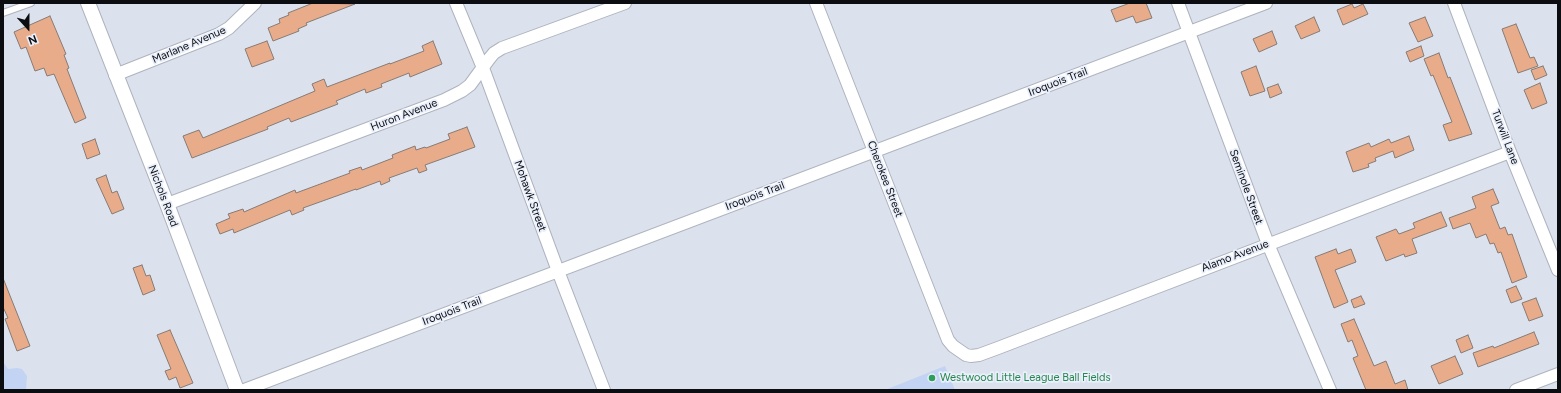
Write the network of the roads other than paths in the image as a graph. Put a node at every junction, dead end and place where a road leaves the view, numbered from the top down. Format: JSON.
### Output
{"nodes":[{"id":1,"x":31,"y":3,"type":"edge"},
{"id":2,"x":88,"y":3,"type":"edge"},
{"id":3,"x":255,"y":3,"type":"edge"},
{"id":4,"x":456,"y":3,"type":"edge"},
{"id":5,"x":625,"y":3,"type":"edge"},
{"id":6,"x":816,"y":3,"type":"edge"},
{"id":7,"x":1178,"y":3,"type":"edge"},
{"id":8,"x":1266,"y":3,"type":"edge"},
{"id":9,"x":1454,"y":3,"type":"edge"},
{"id":10,"x":3,"y":13,"type":"edge"},
{"id":11,"x":1189,"y":32,"type":"junction"},
{"id":12,"x":483,"y":68,"type":"junction"},
{"id":13,"x":115,"y":75,"type":"junction"},
{"id":14,"x":874,"y":151,"type":"junction"},
{"id":15,"x":1510,"y":152,"type":"junction"},
{"id":16,"x":167,"y":204,"type":"junction"},
{"id":17,"x":1268,"y":244,"type":"junction"},
{"id":18,"x":1558,"y":270,"type":"edge"},
{"id":19,"x":558,"y":271,"type":"junction"},
{"id":20,"x":960,"y":352,"type":"joint"},
{"id":21,"x":1558,"y":374,"type":"edge"},
{"id":22,"x":237,"y":390,"type":"edge"},
{"id":23,"x":244,"y":390,"type":"edge"},
{"id":24,"x":604,"y":390,"type":"edge"},
{"id":25,"x":1330,"y":390,"type":"edge"},
{"id":26,"x":1516,"y":390,"type":"edge"}],
"edges":[{"from":1,"to":10,"type":"lane"},
{"from":2,"to":13,"type":"street","name":"Nichols Road"},
{"from":3,"to":13,"type":"street","name":"Marlane Avenue"},
{"from":4,"to":12,"type":"street","name":"Mohawk Street"},
{"from":5,"to":12,"type":"street","name":"Huron Avenue"},
{"from":6,"to":14,"type":"street","name":"Cherokee Street"},
{"from":7,"to":11,"type":"street","name":"Seminole Street"},
{"from":8,"to":11,"type":"street","name":"Iroquois Trail"},
{"from":9,"to":15,"type":"street","name":"Turwill Lane"},
{"from":11,"to":14,"type":"street","name":"Iroquois Trail"},
{"from":11,"to":17,"type":"street","name":"Seminole Street"},
{"from":12,"to":16,"type":"street","name":"Huron Avenue"},
{"from":12,"to":19,"type":"street","name":"Mohawk Street"},
{"from":13,"to":16,"type":"street","name":"Nichols Road"},
{"from":14,"to":19,"type":"street","name":"Iroquois Trail"},
{"from":14,"to":20,"type":"street","name":"Cherokee Street"},
{"from":15,"to":17,"type":"street","name":"Alamo Avenue"},
{"from":15,"to":18,"type":"street","name":"Turwill Lane"},
{"from":16,"to":22,"type":"street","name":"Nichols Road"},
{"from":17,"to":20,"type":"street","name":"Alamo Avenue"},
{"from":17,"to":25,"type":"street","name":"Seminole Street"},
{"from":19,"to":23,"type":"street","name":"Iroquois Trail"},
{"from":19,"to":24,"type":"street","name":"Mohawk Street"},
{"from":21,"to":26,"type":"street"}]}
